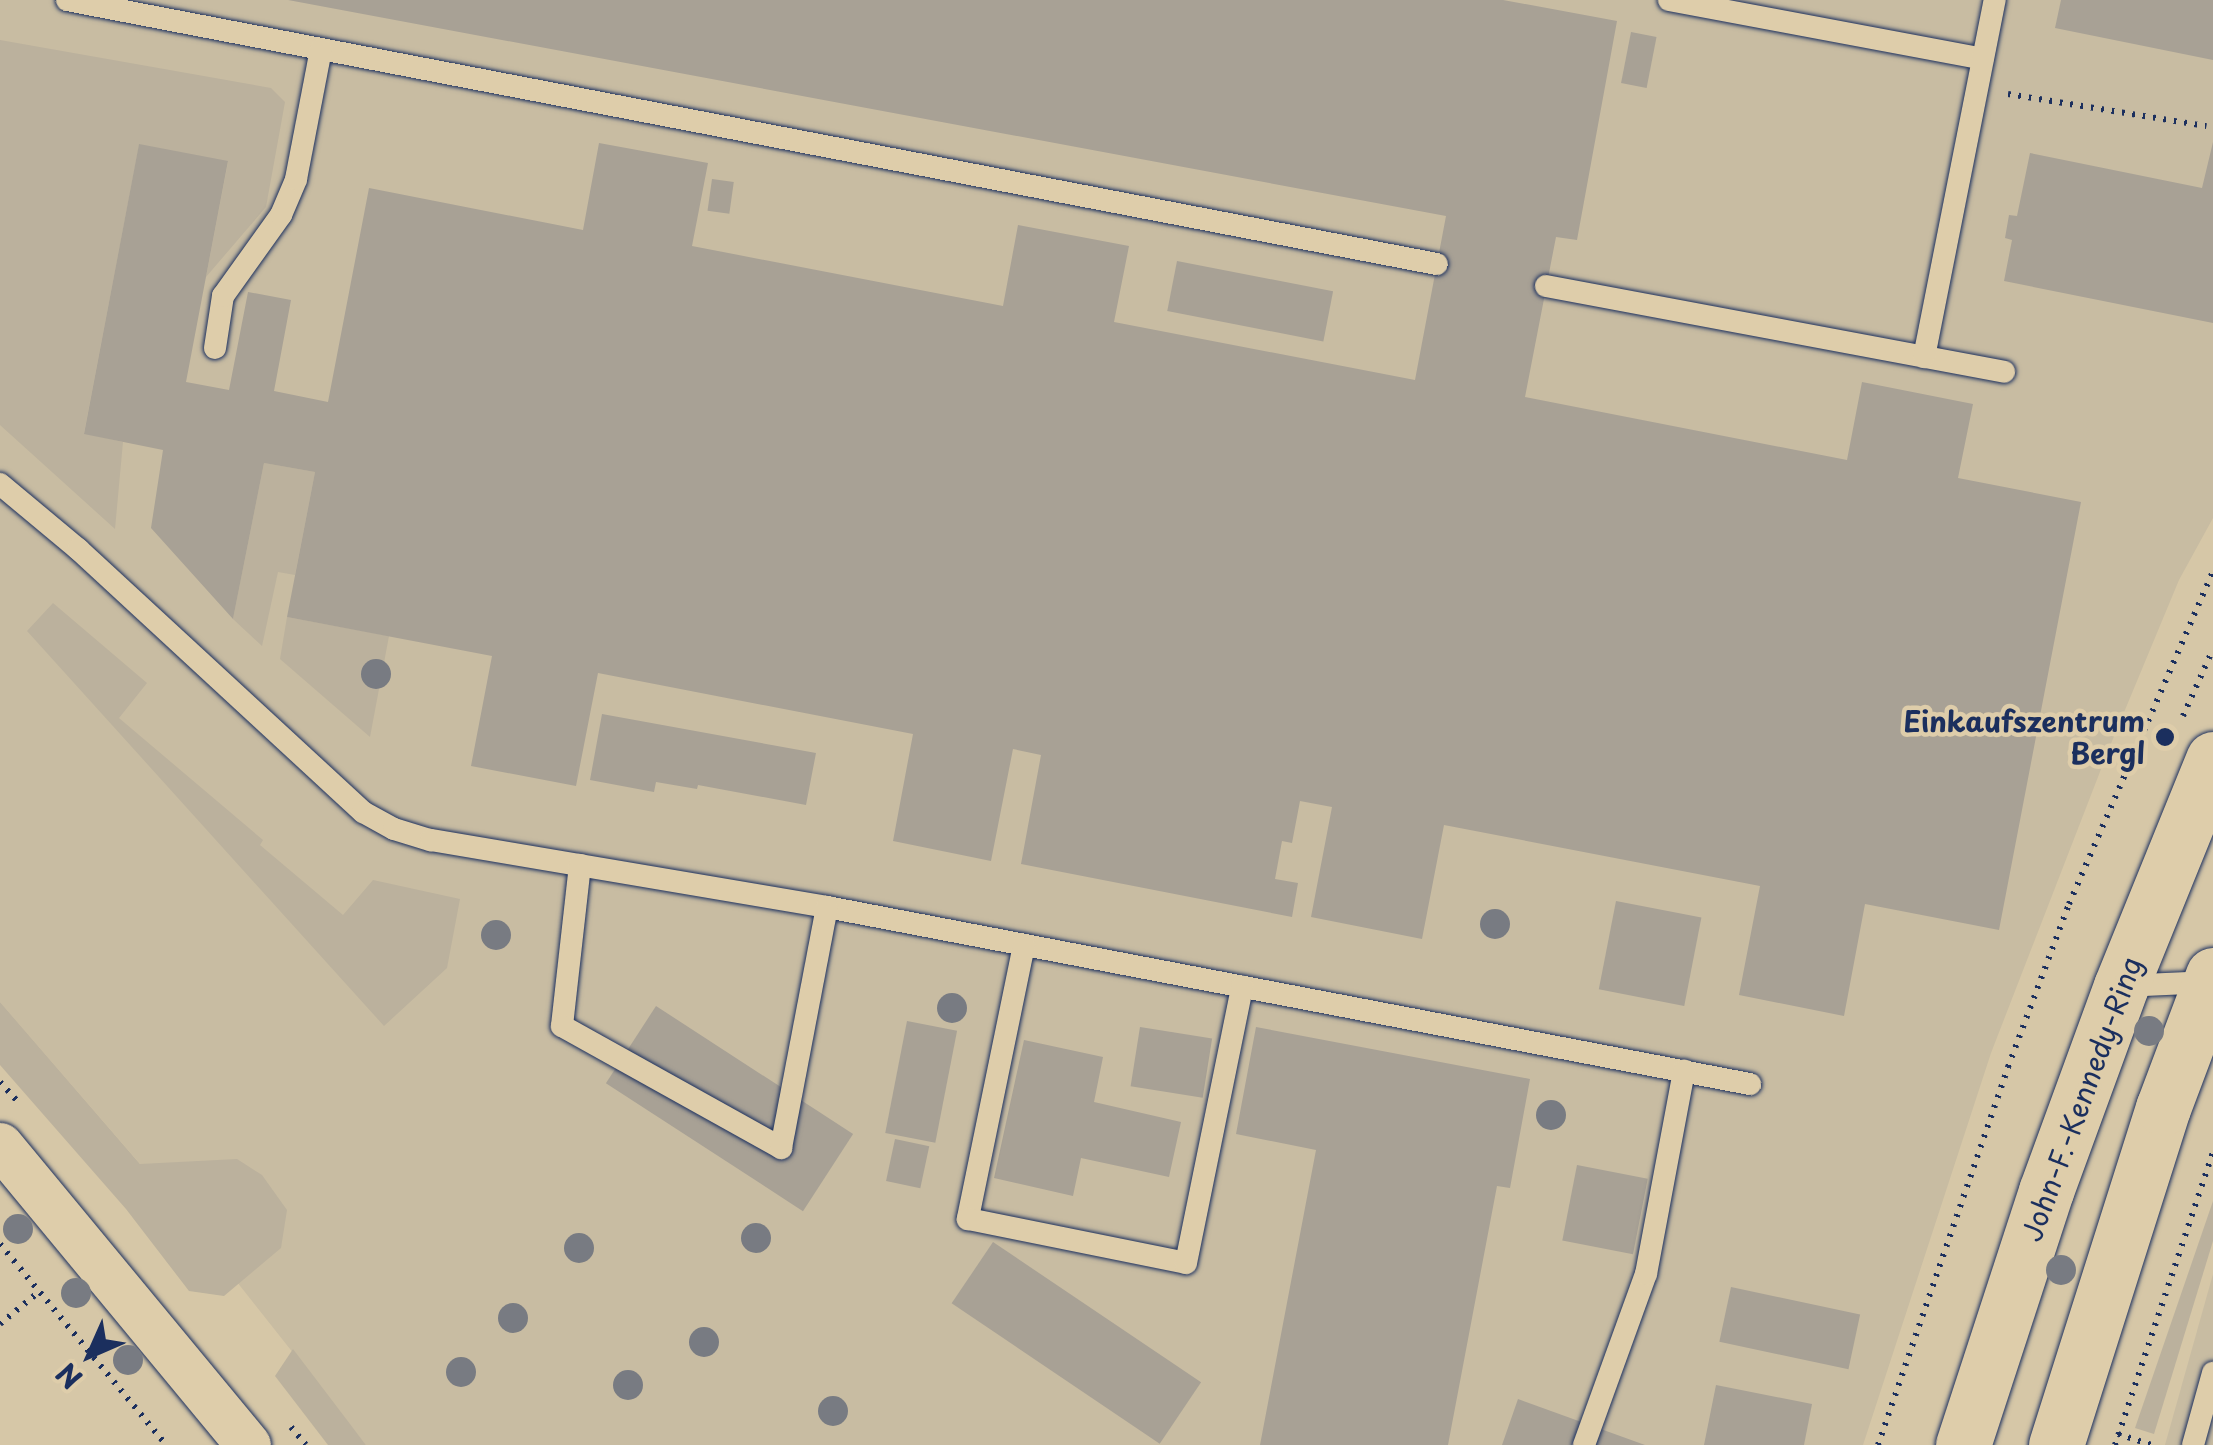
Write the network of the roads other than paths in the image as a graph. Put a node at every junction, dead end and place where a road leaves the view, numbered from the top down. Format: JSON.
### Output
{"nodes":[{"id":1,"x":67,"y":0,"type":"edge"},
{"id":2,"x":1669,"y":0,"type":"edge"},
{"id":3,"x":1995,"y":0,"type":"edge"},
{"id":4,"x":321,"y":49,"type":"junction"},
{"id":5,"x":1983,"y":59,"type":"junction"},
{"id":6,"x":1437,"y":264,"type":"dead end"},
{"id":7,"x":1546,"y":286,"type":"dead end"},
{"id":8,"x":215,"y":348,"type":"dead end"},
{"id":9,"x":1924,"y":357,"type":"junction"},
{"id":10,"x":2004,"y":372,"type":"dead end"},
{"id":11,"x":0,"y":484,"type":"edge"},
{"id":12,"x":2213,"y":759,"type":"edge"},
{"id":13,"x":580,"y":865,"type":"junction"},
{"id":14,"x":827,"y":907,"type":"junction"},
{"id":15,"x":1024,"y":945,"type":"junction"},
{"id":16,"x":2212,"y":980,"type":"edge"},
{"id":17,"x":2121,"y":986,"type":"junction"},
{"id":18,"x":1242,"y":987,"type":"junction"},
{"id":19,"x":1684,"y":1071,"type":"junction"},
{"id":20,"x":1750,"y":1084,"type":"dead end"},
{"id":21,"x":0,"y":1145,"type":"edge"},
{"id":22,"x":2213,"y":1373,"type":"edge"},
{"id":23,"x":2202,"y":1433,"type":"edge"},
{"id":24,"x":248,"y":1445,"type":"edge"},
{"id":25,"x":1584,"y":1445,"type":"edge"},
{"id":26,"x":1963,"y":1445,"type":"edge"},
{"id":27,"x":2056,"y":1445,"type":"edge"}],
"edges":[{"from":1,"to":4,"type":"lane"},
{"from":2,"to":5,"type":"lane"},
{"from":3,"to":5,"type":"lane"},
{"from":4,"to":6,"type":"lane"},
{"from":4,"to":8,"type":"lane"},
{"from":5,"to":9,"type":"lane"},
{"from":7,"to":9,"type":"lane"},
{"from":9,"to":10,"type":"lane"},
{"from":11,"to":13,"type":"lane"},
{"from":12,"to":17,"type":"main road","name":"John-F.-Kennedy-Ring"},
{"from":13,"to":14,"type":"lane"},
{"from":13,"to":14,"type":"lane"},
{"from":14,"to":15,"type":"lane"},
{"from":15,"to":18,"type":"lane"},
{"from":15,"to":18,"type":"lane"},
{"from":16,"to":17,"type":"lane"},
{"from":16,"to":27,"type":"main road"},
{"from":17,"to":26,"type":"main road","name":"John-F.-Kennedy-Ring"},
{"from":18,"to":19,"type":"lane"},
{"from":19,"to":20,"type":"lane"},
{"from":19,"to":25,"type":"lane"},
{"from":21,"to":24,"type":"street"},
{"from":22,"to":23,"type":"lane"}]}
